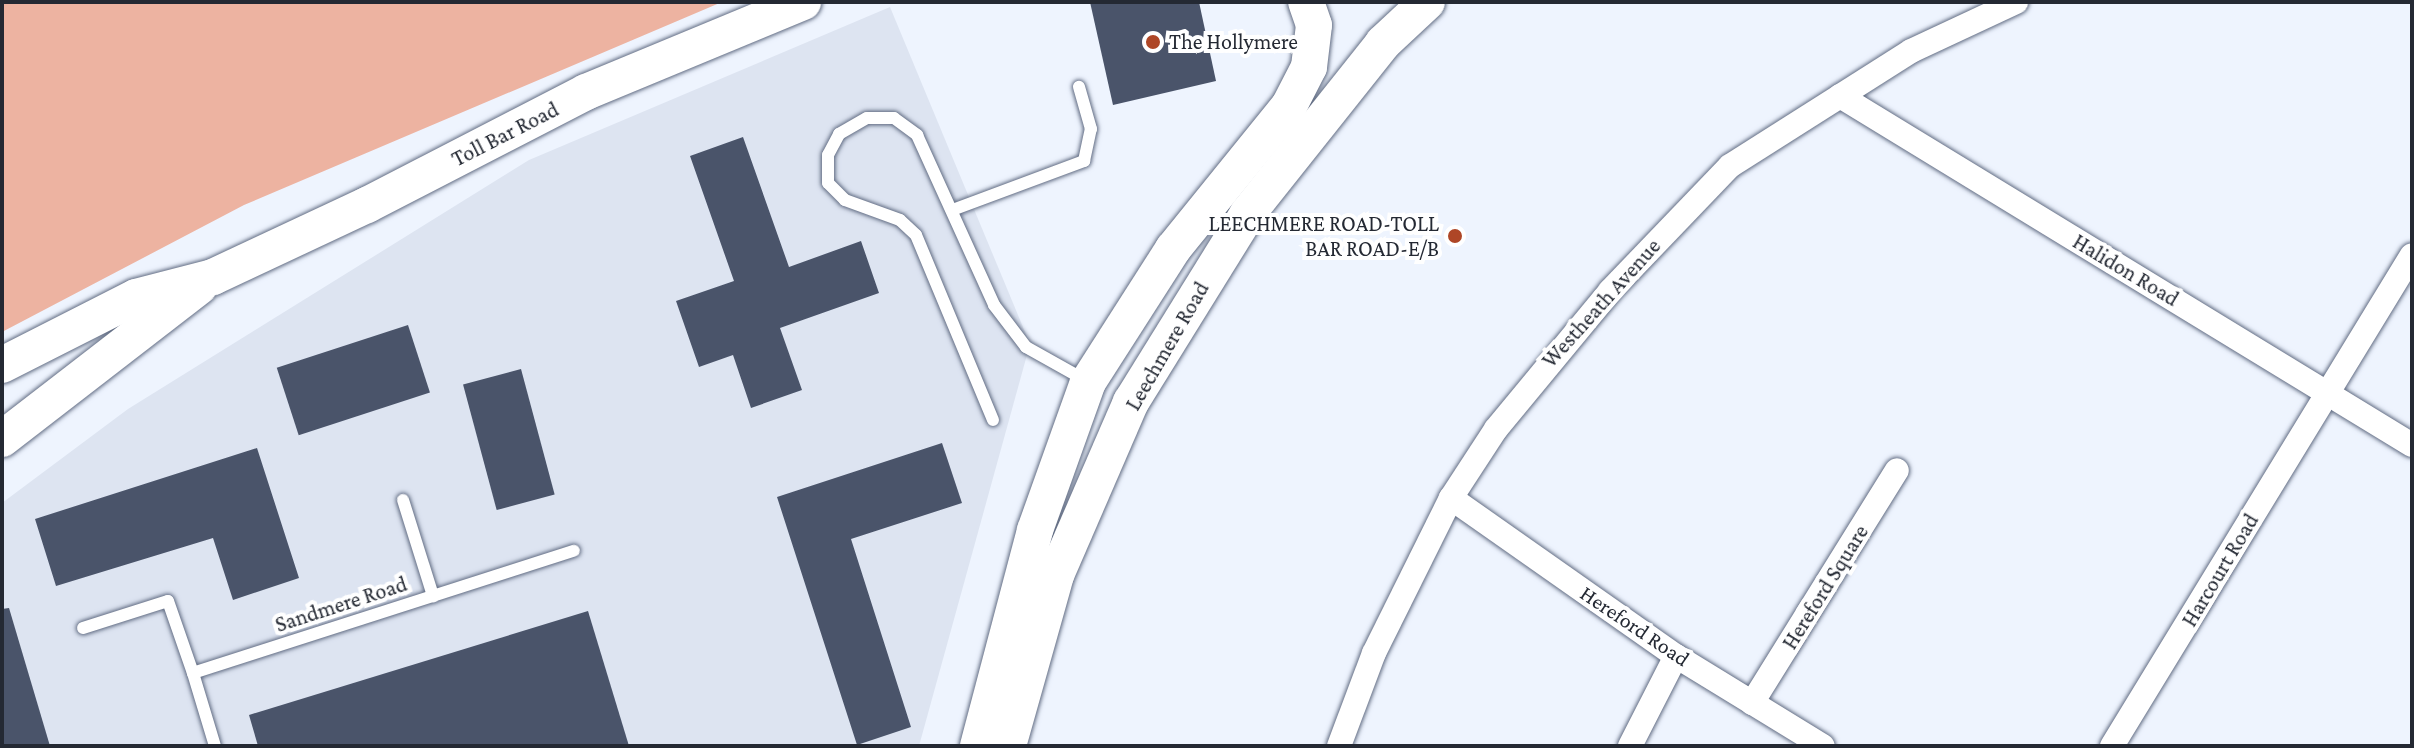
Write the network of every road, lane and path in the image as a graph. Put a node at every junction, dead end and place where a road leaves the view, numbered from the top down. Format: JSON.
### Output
{"nodes":[{"id":1,"x":803,"y":2,"type":"edge"},
{"id":2,"x":1306,"y":2,"type":"edge"},
{"id":3,"x":1427,"y":2,"type":"edge"},
{"id":4,"x":2016,"y":2,"type":"edge"},
{"id":5,"x":1079,"y":87,"type":"dead end"},
{"id":6,"x":1840,"y":96,"type":"junction"},
{"id":7,"x":955,"y":209,"type":"junction"},
{"id":8,"x":2412,"y":255,"type":"edge"},
{"id":9,"x":213,"y":277,"type":"junction"},
{"id":10,"x":2,"y":365,"type":"edge"},
{"id":11,"x":1088,"y":382,"type":"junction"},
{"id":12,"x":2328,"y":393,"type":"junction"},
{"id":13,"x":993,"y":420,"type":"dead end"},
{"id":14,"x":2,"y":439,"type":"edge"},
{"id":15,"x":2412,"y":445,"type":"edge"},
{"id":16,"x":1897,"y":470,"type":"dead end"},
{"id":17,"x":1451,"y":498,"type":"junction"},
{"id":18,"x":403,"y":500,"type":"dead end"},
{"id":19,"x":574,"y":551,"type":"dead end"},
{"id":20,"x":433,"y":596,"type":"junction"},
{"id":21,"x":83,"y":628,"type":"dead end"},
{"id":22,"x":1676,"y":656,"type":"junction"},
{"id":23,"x":193,"y":673,"type":"junction"},
{"id":24,"x":1752,"y":703,"type":"junction"},
{"id":25,"x":215,"y":746,"type":"edge"},
{"id":26,"x":978,"y":746,"type":"edge"},
{"id":27,"x":1008,"y":746,"type":"edge"},
{"id":28,"x":1339,"y":746,"type":"edge"},
{"id":29,"x":1630,"y":746,"type":"edge"},
{"id":30,"x":1823,"y":746,"type":"edge"},
{"id":31,"x":2112,"y":746,"type":"edge"}],
"edges":[{"from":1,"to":9,"type":"street","name":"Toll Bar Road"},
{"from":2,"to":11,"type":"street","name":"Leechmere Road"},
{"from":3,"to":27,"type":"street","name":"Leechmere Road"},
{"from":4,"to":6,"type":"street","name":"Westheath Avenue"},
{"from":5,"to":7,"type":"lane"},
{"from":6,"to":12,"type":"street","name":"Halidon Road"},
{"from":6,"to":17,"type":"street","name":"Westheath Avenue"},
{"from":7,"to":11,"type":"lane"},
{"from":7,"to":13,"type":"lane"},
{"from":8,"to":12,"type":"street","name":"Harcourt Road"},
{"from":9,"to":10,"type":"street","name":"Toll Bar Road"},
{"from":9,"to":14,"type":"street","name":"Toll Bar Road"},
{"from":11,"to":26,"type":"street","name":"Leechmere Road"},
{"from":12,"to":15,"type":"street","name":"Halidon Road"},
{"from":12,"to":31,"type":"street","name":"Harcourt Road"},
{"from":16,"to":24,"type":"street","name":"Hereford Square"},
{"from":17,"to":22,"type":"street","name":"Hereford Road"},
{"from":17,"to":28,"type":"street","name":"Westheath Avenue"},
{"from":18,"to":20,"type":"lane"},
{"from":19,"to":20,"type":"lane","name":"Sandmere Road"},
{"from":20,"to":23,"type":"lane","name":"Sandmere Road"},
{"from":21,"to":23,"type":"lane"},
{"from":22,"to":24,"type":"street","name":"Hereford Road"},
{"from":22,"to":29,"type":"street"},
{"from":23,"to":25,"type":"lane"},
{"from":24,"to":30,"type":"street","name":"Hereford Road"}]}
